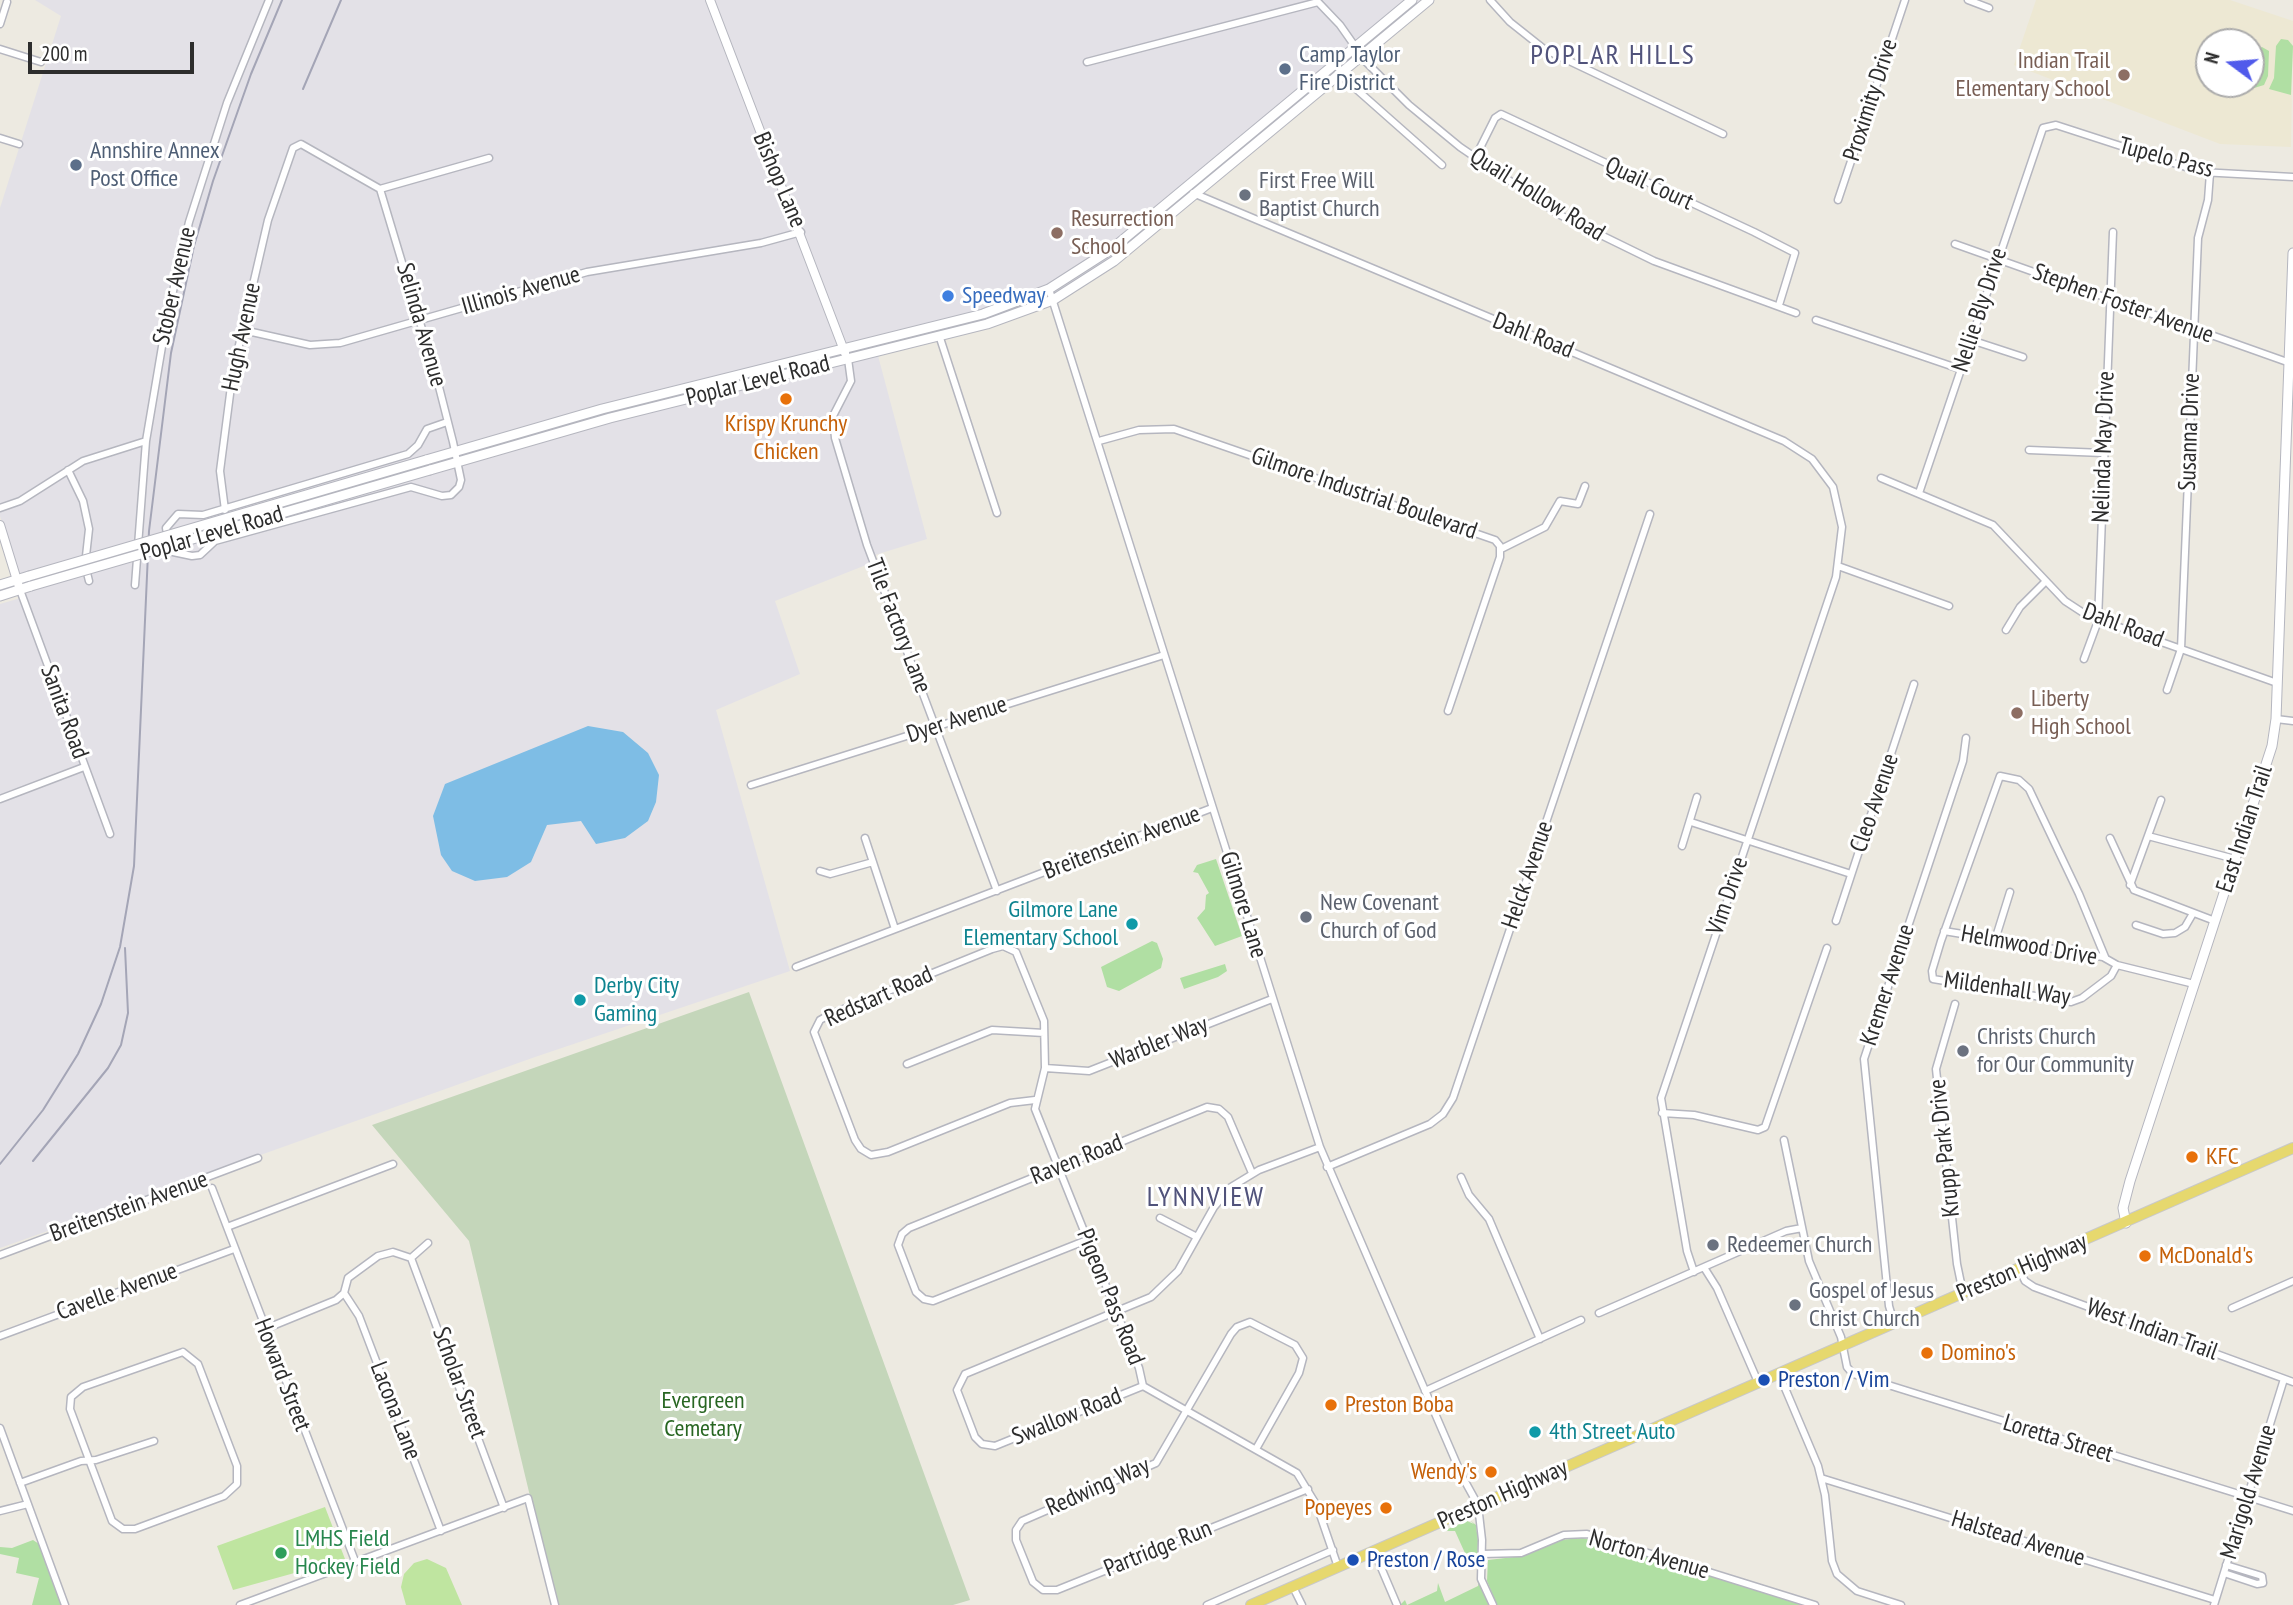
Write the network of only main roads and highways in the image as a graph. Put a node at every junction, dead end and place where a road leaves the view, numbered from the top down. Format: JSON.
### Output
{"nodes":[{"id":1,"x":1412,"y":0,"type":"edge"},
{"id":2,"x":1429,"y":0,"type":"edge"},
{"id":3,"x":2293,"y":253,"type":"edge"},
{"id":4,"x":2291,"y":405,"type":"edge"},
{"id":5,"x":428,"y":465,"type":"junction"},
{"id":6,"x":0,"y":585,"type":"edge"},
{"id":7,"x":18,"y":585,"type":"junction"},
{"id":8,"x":0,"y":596,"type":"edge"},
{"id":9,"x":2293,"y":1148,"type":"edge"},
{"id":10,"x":2126,"y":1223,"type":"junction"},
{"id":11,"x":1251,"y":1605,"type":"edge"}],
"edges":[{"from":1,"to":5,"type":"main road","name":"Poplar Level Road"},
{"from":2,"to":5,"type":"main road","name":"Poplar Level Road"},
{"from":3,"to":4,"type":"main road","name":"East Indian Trail"},
{"from":4,"to":10,"type":"main road","name":"East Indian Trail"},
{"from":5,"to":7,"type":"main road","name":"Poplar Level Road","bridge":true},
{"from":6,"to":7,"type":"main road","name":"Poplar Level Road"},
{"from":7,"to":8,"type":"main road","name":"Poplar Level Road"},
{"from":9,"to":10,"type":"main road","name":"Preston Highway"},
{"from":10,"to":11,"type":"main road","name":"Preston Highway"}]}
